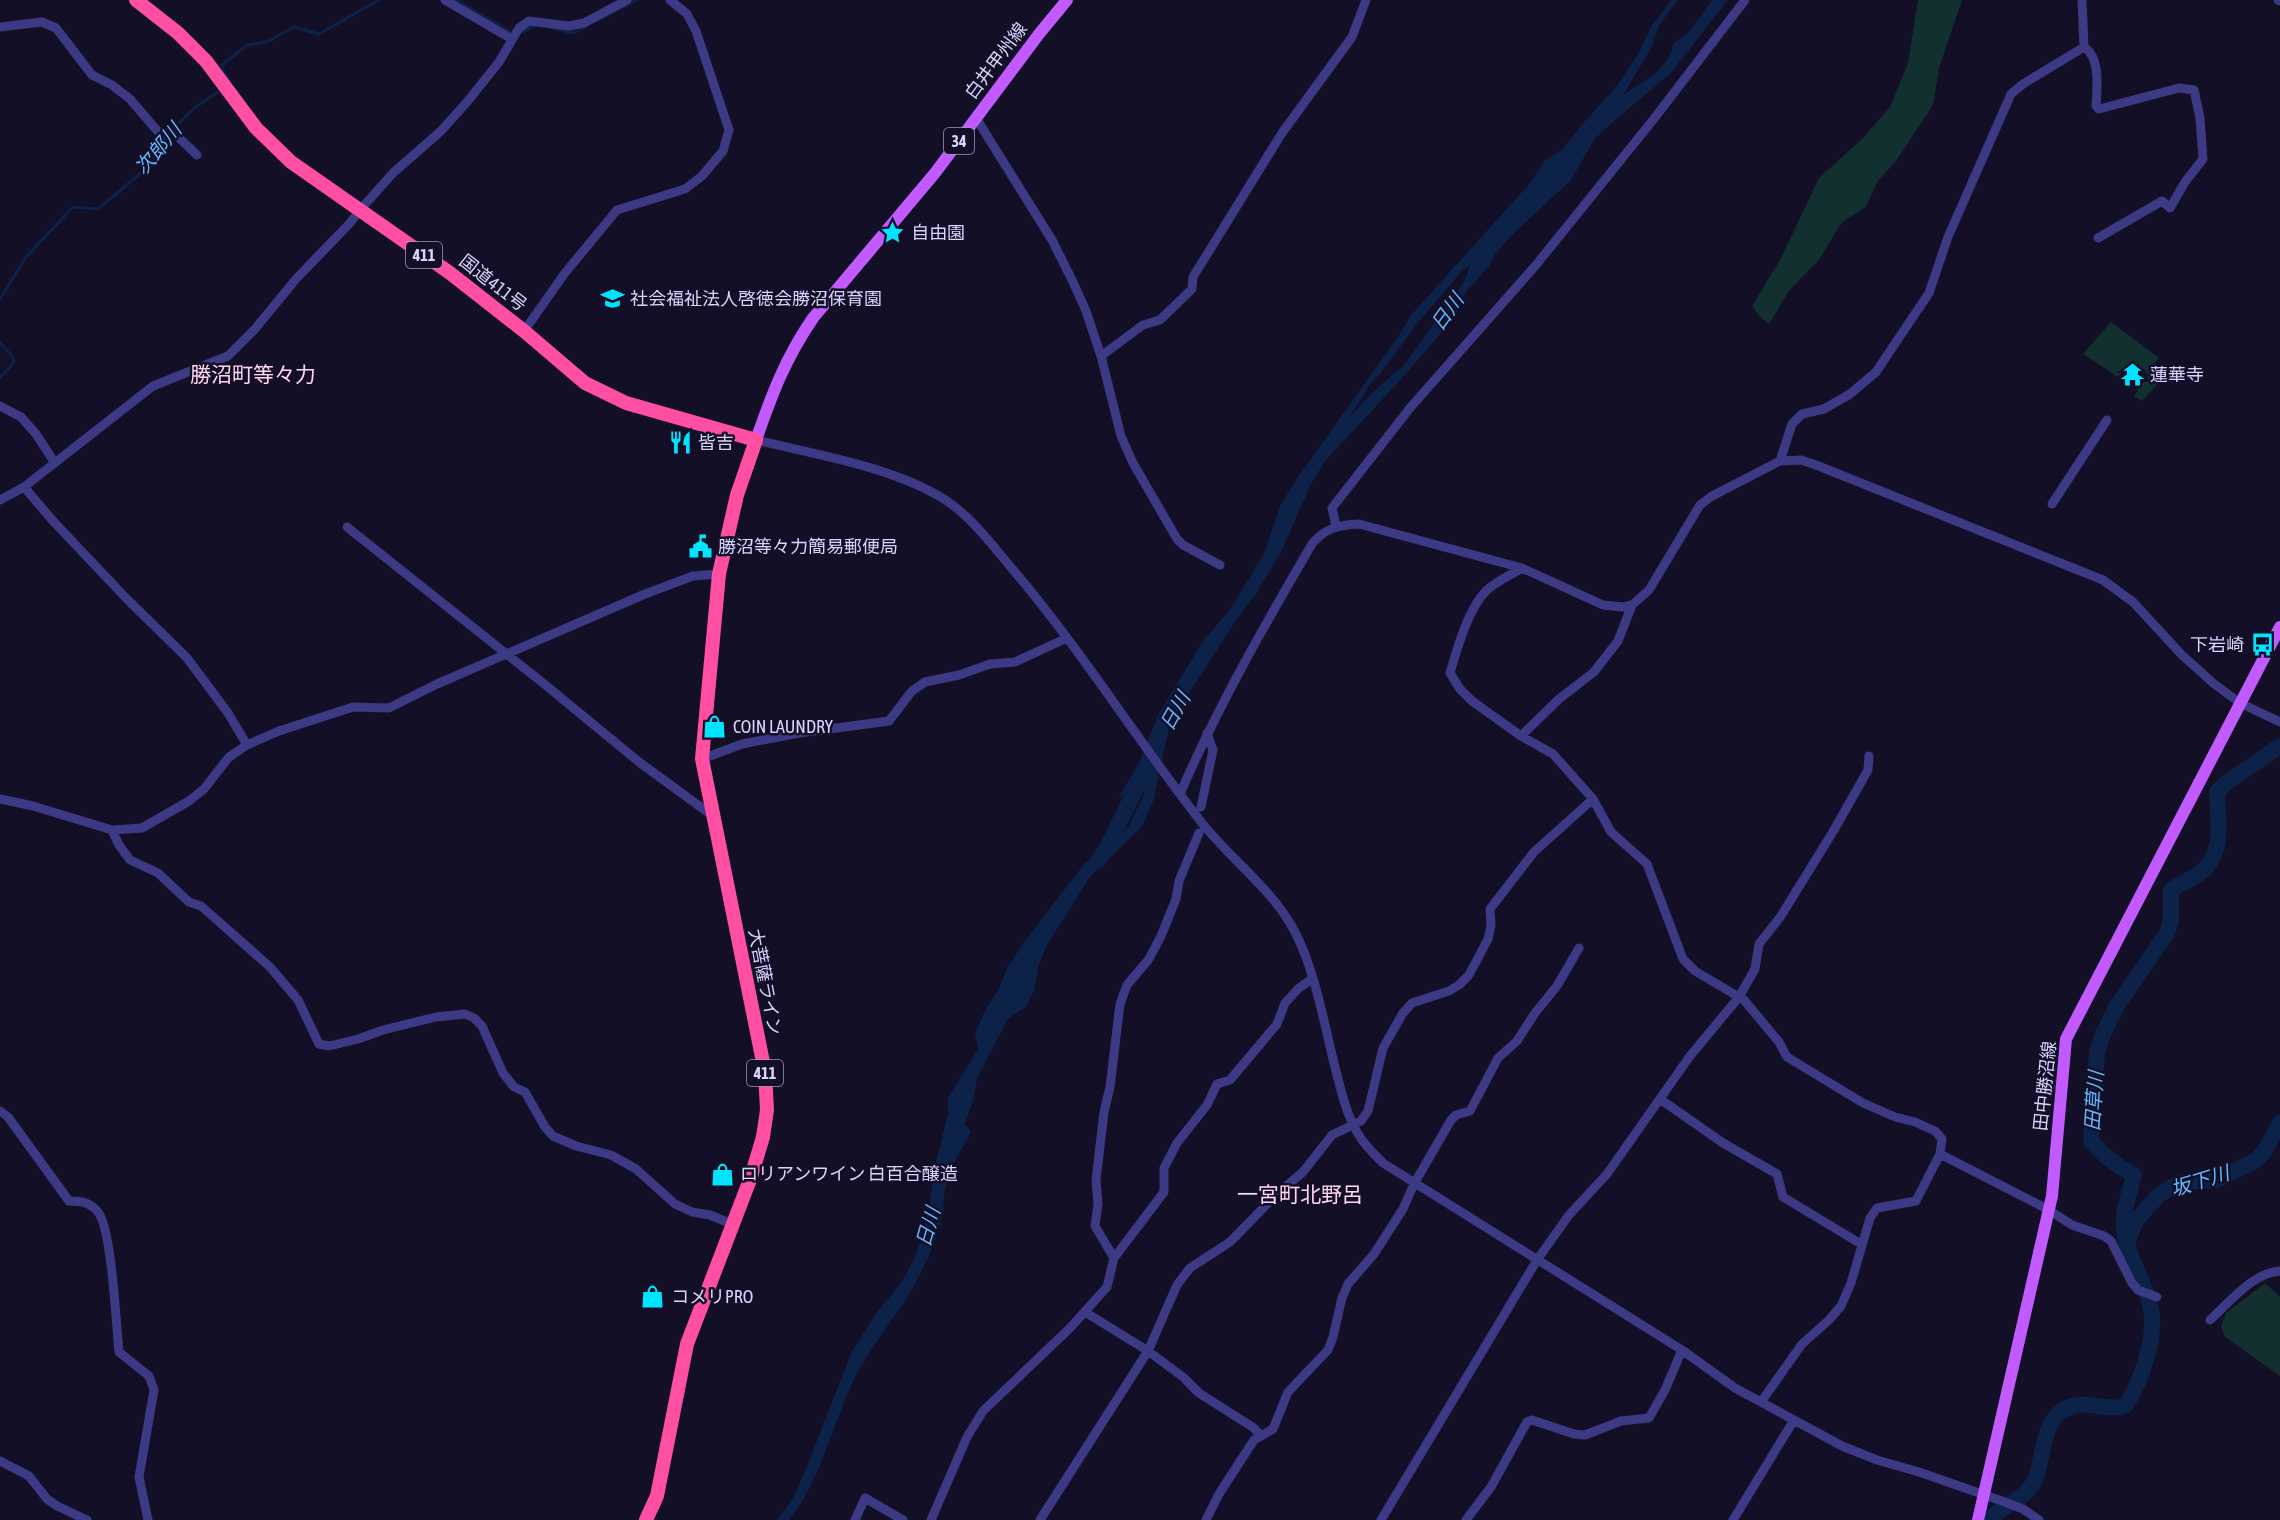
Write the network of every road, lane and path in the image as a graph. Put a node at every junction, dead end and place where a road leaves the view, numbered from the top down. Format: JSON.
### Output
{"nodes":[{"id":1,"x":136,"y":0,"type":"edge"},
{"id":2,"x":445,"y":0,"type":"edge"},
{"id":3,"x":627,"y":0,"type":"edge"},
{"id":4,"x":670,"y":0,"type":"edge"},
{"id":5,"x":1067,"y":0,"type":"edge"},
{"id":6,"x":1366,"y":0,"type":"edge"},
{"id":7,"x":1745,"y":0,"type":"edge"},
{"id":8,"x":2082,"y":0,"type":"edge"},
{"id":9,"x":0,"y":27,"type":"edge"},
{"id":10,"x":512,"y":39,"type":"junction"},
{"id":11,"x":2085,"y":46,"type":"junction"},
{"id":12,"x":976,"y":118,"type":"junction"},
{"id":13,"x":197,"y":155,"type":"dead end"},
{"id":14,"x":360,"y":210,"type":"junction"},
{"id":15,"x":2097,"y":238,"type":"dead end"},
{"id":16,"x":524,"y":331,"type":"junction"},
{"id":17,"x":1101,"y":356,"type":"junction"},
{"id":18,"x":0,"y":406,"type":"edge"},
{"id":19,"x":2107,"y":420,"type":"dead end"},
{"id":20,"x":756,"y":440,"type":"junction"},
{"id":21,"x":1780,"y":461,"type":"junction"},
{"id":22,"x":55,"y":464,"type":"junction"},
{"id":23,"x":24,"y":487,"type":"junction"},
{"id":24,"x":0,"y":500,"type":"edge"},
{"id":25,"x":2052,"y":504,"type":"dead end"},
{"id":26,"x":1336,"y":526,"type":"junction"},
{"id":27,"x":347,"y":527,"type":"dead end"},
{"id":28,"x":1220,"y":565,"type":"dead end"},
{"id":29,"x":1522,"y":568,"type":"junction"},
{"id":30,"x":719,"y":574,"type":"junction"},
{"id":31,"x":1632,"y":605,"type":"junction"},
{"id":32,"x":2280,"y":627,"type":"edge"},
{"id":33,"x":1067,"y":638,"type":"junction"},
{"id":34,"x":505,"y":653,"type":"junction"},
{"id":35,"x":2240,"y":703,"type":"junction"},
{"id":36,"x":2280,"y":722,"type":"edge"},
{"id":37,"x":1207,"y":733,"type":"junction"},
{"id":38,"x":1521,"y":736,"type":"junction"},
{"id":39,"x":248,"y":745,"type":"junction"},
{"id":40,"x":1869,"y":756,"type":"dead end"},
{"id":41,"x":702,"y":759,"type":"junction"},
{"id":42,"x":1180,"y":794,"type":"junction"},
{"id":43,"x":0,"y":799,"type":"edge"},
{"id":44,"x":1593,"y":799,"type":"junction"},
{"id":45,"x":1200,"y":807,"type":"dead end"},
{"id":46,"x":713,"y":816,"type":"junction"},
{"id":47,"x":111,"y":830,"type":"junction"},
{"id":48,"x":1199,"y":833,"type":"dead end"},
{"id":49,"x":1580,"y":948,"type":"dead end"},
{"id":50,"x":1312,"y":979,"type":"junction"},
{"id":51,"x":1739,"y":997,"type":"junction"},
{"id":52,"x":1660,"y":1099,"type":"junction"},
{"id":53,"x":0,"y":1111,"type":"edge"},
{"id":54,"x":1352,"y":1123,"type":"junction"},
{"id":55,"x":1940,"y":1154,"type":"junction"},
{"id":56,"x":1414,"y":1184,"type":"junction"},
{"id":57,"x":2049,"y":1210,"type":"junction"},
{"id":58,"x":732,"y":1224,"type":"junction"},
{"id":59,"x":1861,"y":1244,"type":"junction"},
{"id":60,"x":1114,"y":1258,"type":"junction"},
{"id":61,"x":1537,"y":1260,"type":"junction"},
{"id":62,"x":2280,"y":1271,"type":"edge"},
{"id":63,"x":2157,"y":1297,"type":"dead end"},
{"id":64,"x":1085,"y":1312,"type":"junction"},
{"id":65,"x":2210,"y":1320,"type":"dead end"},
{"id":66,"x":1682,"y":1350,"type":"junction"},
{"id":67,"x":1148,"y":1351,"type":"junction"},
{"id":68,"x":1761,"y":1402,"type":"junction"},
{"id":69,"x":1794,"y":1420,"type":"junction"},
{"id":70,"x":1260,"y":1435,"type":"junction"},
{"id":71,"x":0,"y":1461,"type":"edge"},
{"id":72,"x":1983,"y":1495,"type":"junction"},
{"id":73,"x":87,"y":1520,"type":"edge"},
{"id":74,"x":148,"y":1520,"type":"edge"},
{"id":75,"x":646,"y":1520,"type":"edge"},
{"id":76,"x":855,"y":1520,"type":"edge"},
{"id":77,"x":903,"y":1520,"type":"edge"},
{"id":78,"x":930,"y":1520,"type":"edge"},
{"id":79,"x":1040,"y":1520,"type":"edge"},
{"id":80,"x":1206,"y":1520,"type":"edge"},
{"id":81,"x":1381,"y":1520,"type":"edge"},
{"id":82,"x":1466,"y":1520,"type":"edge"},
{"id":83,"x":1733,"y":1520,"type":"edge"},
{"id":84,"x":1978,"y":1520,"type":"edge"},
{"id":85,"x":2039,"y":1520,"type":"edge"}],
"edges":[{"from":1,"to":14,"type":"highway","name":"国道411号","number":"411"},
{"from":2,"to":10,"type":"street"},
{"from":3,"to":10,"type":"street"},
{"from":4,"to":16,"type":"street"},
{"from":5,"to":12,"type":"main road","name":"白井甲州線","number":"34"},
{"from":6,"to":17,"type":"street"},
{"from":7,"to":26,"type":"street"},
{"from":8,"to":11,"type":"street"},
{"from":9,"to":13,"type":"street"},
{"from":10,"to":14,"type":"street"},
{"from":11,"to":15,"type":"street"},
{"from":11,"to":21,"type":"street"},
{"from":12,"to":17,"type":"street"},
{"from":12,"to":20,"type":"main road","name":"白井甲州線","number":"34"},
{"from":14,"to":16,"type":"highway","name":"国道411号","number":"411"},
{"from":14,"to":22,"type":"street"},
{"from":16,"to":20,"type":"highway","name":"国道411号","number":"411"},
{"from":17,"to":28,"type":"street"},
{"from":18,"to":22,"type":"street"},
{"from":19,"to":25,"type":"street"},
{"from":20,"to":30,"type":"highway","name":"大菩薩ライン","number":"411"},
{"from":20,"to":33,"type":"street"},
{"from":21,"to":31,"type":"street"},
{"from":21,"to":35,"type":"street"},
{"from":22,"to":23,"type":"street"},
{"from":23,"to":24,"type":"street"},
{"from":23,"to":39,"type":"street"},
{"from":26,"to":29,"type":"street"},
{"from":26,"to":37,"type":"street"},
{"from":27,"to":34,"type":"street"},
{"from":29,"to":31,"type":"street"},
{"from":29,"to":38,"type":"street"},
{"from":30,"to":34,"type":"street"},
{"from":30,"to":41,"type":"highway","name":"大菩薩ライン","number":"411"},
{"from":31,"to":38,"type":"street"},
{"from":32,"to":35,"type":"main road","name":"田中勝沼線"},
{"from":33,"to":41,"type":"street"},
{"from":33,"to":42,"type":"street"},
{"from":34,"to":39,"type":"street"},
{"from":34,"to":46,"type":"street"},
{"from":35,"to":36,"type":"street"},
{"from":35,"to":57,"type":"main road","name":"田中勝沼線"},
{"from":37,"to":42,"type":"street"},
{"from":37,"to":45,"type":"street"},
{"from":38,"to":44,"type":"street"},
{"from":39,"to":47,"type":"street"},
{"from":40,"to":51,"type":"street"},
{"from":41,"to":46,"type":"highway","name":"大菩薩ライン","number":"411"},
{"from":42,"to":50,"type":"street"},
{"from":43,"to":47,"type":"street"},
{"from":44,"to":51,"type":"street"},
{"from":44,"to":54,"type":"street"},
{"from":46,"to":58,"type":"highway","name":"大菩薩ライン","number":"411"},
{"from":47,"to":58,"type":"street"},
{"from":48,"to":60,"type":"street"},
{"from":49,"to":56,"type":"street"},
{"from":50,"to":54,"type":"street"},
{"from":50,"to":60,"type":"street"},
{"from":51,"to":52,"type":"street"},
{"from":51,"to":55,"type":"street"},
{"from":52,"to":59,"type":"street"},
{"from":52,"to":61,"type":"street"},
{"from":53,"to":74,"type":"street"},
{"from":54,"to":56,"type":"street"},
{"from":54,"to":67,"type":"street"},
{"from":55,"to":57,"type":"street"},
{"from":55,"to":59,"type":"street"},
{"from":56,"to":61,"type":"street"},
{"from":56,"to":70,"type":"street"},
{"from":57,"to":63,"type":"street"},
{"from":57,"to":72,"type":"main road","name":"田中勝沼線"},
{"from":58,"to":75,"type":"highway","name":"大菩薩ライン","number":"411"},
{"from":59,"to":68,"type":"street"},
{"from":60,"to":64,"type":"street"},
{"from":61,"to":66,"type":"street"},
{"from":61,"to":81,"type":"street"},
{"from":62,"to":65,"type":"street"},
{"from":64,"to":67,"type":"street"},
{"from":64,"to":78,"type":"street"},
{"from":66,"to":68,"type":"street"},
{"from":66,"to":82,"type":"street"},
{"from":67,"to":70,"type":"street"},
{"from":67,"to":79,"type":"street"},
{"from":68,"to":69,"type":"street"},
{"from":69,"to":72,"type":"street"},
{"from":69,"to":83,"type":"street"},
{"from":70,"to":80,"type":"street"},
{"from":71,"to":73,"type":"street"},
{"from":72,"to":84,"type":"main road","name":"田中勝沼線"},
{"from":72,"to":85,"type":"street"},
{"from":76,"to":77,"type":"street"}]}
